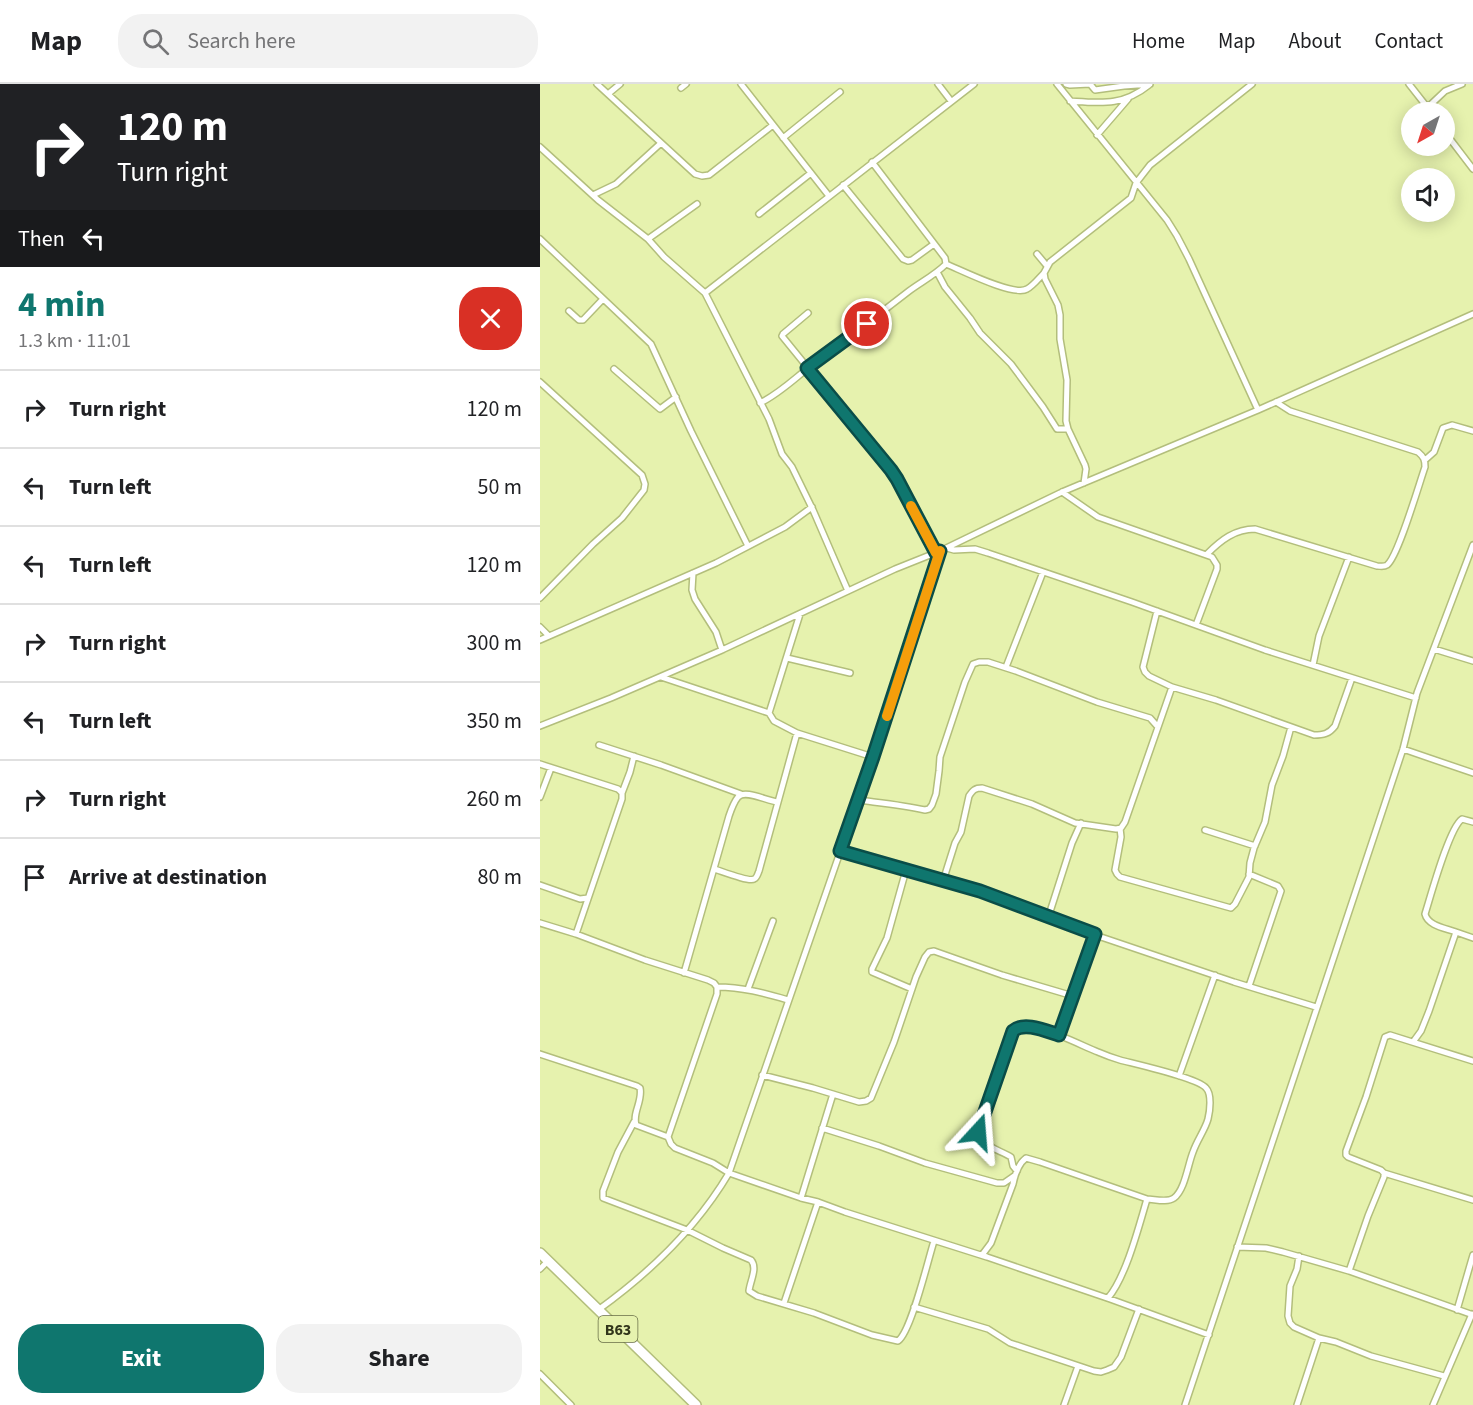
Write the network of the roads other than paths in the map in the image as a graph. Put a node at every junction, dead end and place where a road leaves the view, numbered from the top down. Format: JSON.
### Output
{"nodes":[{"id":1,"x":597,"y":84,"type":"edge"},
{"id":2,"x":620,"y":84,"type":"edge"},
{"id":3,"x":686,"y":84,"type":"edge"},
{"id":4,"x":741,"y":84,"type":"edge"},
{"id":5,"x":938,"y":84,"type":"edge"},
{"id":6,"x":974,"y":84,"type":"edge"},
{"id":7,"x":1057,"y":84,"type":"edge"},
{"id":8,"x":1066,"y":84,"type":"edge"},
{"id":9,"x":1150,"y":84,"type":"edge"},
{"id":10,"x":1252,"y":84,"type":"edge"},
{"id":11,"x":1409,"y":84,"type":"edge"},
{"id":12,"x":1462,"y":84,"type":"edge"},
{"id":13,"x":681,"y":88,"type":"dead end"},
{"id":14,"x":840,"y":92,"type":"dead end"},
{"id":15,"x":608,"y":94,"type":"junction"},
{"id":16,"x":1129,"y":98,"type":"junction"},
{"id":17,"x":951,"y":101,"type":"junction"},
{"id":18,"x":1070,"y":101,"type":"junction"},
{"id":19,"x":1423,"y":102,"type":"edge"},
{"id":20,"x":1435,"y":102,"type":"edge"},
{"id":21,"x":773,"y":125,"type":"junction"},
{"id":22,"x":1097,"y":135,"type":"junction"},
{"id":23,"x":783,"y":138,"type":"junction"},
{"id":24,"x":661,"y":143,"type":"junction"},
{"id":25,"x":1455,"y":145,"type":"edge"},
{"id":26,"x":540,"y":147,"type":"edge"},
{"id":27,"x":872,"y":162,"type":"junction"},
{"id":28,"x":1473,"y":169,"type":"edge"},
{"id":29,"x":811,"y":173,"type":"junction"},
{"id":30,"x":1136,"y":183,"type":"junction"},
{"id":31,"x":843,"y":185,"type":"junction"},
{"id":32,"x":593,"y":195,"type":"junction"},
{"id":33,"x":828,"y":196,"type":"junction"},
{"id":34,"x":697,"y":204,"type":"dead end"},
{"id":35,"x":759,"y":214,"type":"dead end"},
{"id":36,"x":540,"y":239,"type":"edge"},
{"id":37,"x":648,"y":239,"type":"junction"},
{"id":38,"x":934,"y":244,"type":"junction"},
{"id":39,"x":1037,"y":255,"type":"dead end"},
{"id":40,"x":946,"y":264,"type":"junction"},
{"id":41,"x":1047,"y":266,"type":"junction"},
{"id":42,"x":937,"y":272,"type":"junction"},
{"id":43,"x":1044,"y":273,"type":"junction"},
{"id":44,"x":705,"y":293,"type":"junction"},
{"id":45,"x":603,"y":299,"type":"junction"},
{"id":46,"x":569,"y":310,"type":"dead end"},
{"id":47,"x":808,"y":313,"type":"dead end"},
{"id":48,"x":1473,"y":314,"type":"edge"},
{"id":49,"x":807,"y":368,"type":"junction"},
{"id":50,"x":614,"y":369,"type":"dead end"},
{"id":51,"x":540,"y":382,"type":"edge"},
{"id":52,"x":676,"y":397,"type":"junction"},
{"id":53,"x":1276,"y":402,"type":"junction"},
{"id":54,"x":760,"y":403,"type":"junction"},
{"id":55,"x":1258,"y":410,"type":"junction"},
{"id":56,"x":1068,"y":429,"type":"junction"},
{"id":57,"x":1473,"y":431,"type":"edge"},
{"id":58,"x":1425,"y":460,"type":"junction"},
{"id":59,"x":1084,"y":483,"type":"junction"},
{"id":60,"x":1062,"y":492,"type":"junction"},
{"id":61,"x":812,"y":507,"type":"junction"},
{"id":62,"x":1473,"y":545,"type":"edge"},
{"id":63,"x":748,"y":546,"type":"junction"},
{"id":64,"x":946,"y":548,"type":"junction"},
{"id":65,"x":938,"y":552,"type":"junction"},
{"id":66,"x":1207,"y":554,"type":"junction"},
{"id":67,"x":1349,"y":557,"type":"junction"},
{"id":68,"x":1043,"y":572,"type":"junction"},
{"id":69,"x":693,"y":573,"type":"junction"},
{"id":70,"x":848,"y":591,"type":"junction"},
{"id":71,"x":540,"y":598,"type":"edge"},
{"id":72,"x":1157,"y":611,"type":"junction"},
{"id":73,"x":800,"y":614,"type":"junction"},
{"id":74,"x":1196,"y":625,"type":"junction"},
{"id":75,"x":540,"y":627,"type":"edge"},
{"id":76,"x":549,"y":636,"type":"junction"},
{"id":77,"x":540,"y":640,"type":"edge"},
{"id":78,"x":1434,"y":649,"type":"junction"},
{"id":79,"x":722,"y":650,"type":"junction"},
{"id":80,"x":787,"y":658,"type":"junction"},
{"id":81,"x":1473,"y":661,"type":"edge"},
{"id":82,"x":1313,"y":665,"type":"junction"},
{"id":83,"x":1006,"y":667,"type":"junction"},
{"id":84,"x":850,"y":672,"type":"dead end"},
{"id":85,"x":661,"y":677,"type":"junction"},
{"id":86,"x":1352,"y":678,"type":"junction"},
{"id":87,"x":1172,"y":687,"type":"junction"},
{"id":88,"x":1416,"y":698,"type":"junction"},
{"id":89,"x":1164,"y":710,"type":"junction"},
{"id":90,"x":769,"y":713,"type":"junction"},
{"id":91,"x":1150,"y":718,"type":"junction"},
{"id":92,"x":542,"y":726,"type":"edge"},
{"id":93,"x":1158,"y":727,"type":"junction"},
{"id":94,"x":1291,"y":727,"type":"junction"},
{"id":95,"x":797,"y":733,"type":"junction"},
{"id":96,"x":599,"y":745,"type":"dead end"},
{"id":97,"x":1402,"y":749,"type":"junction"},
{"id":98,"x":634,"y":756,"type":"junction"},
{"id":99,"x":873,"y":757,"type":"junction"},
{"id":100,"x":540,"y":764,"type":"edge"},
{"id":101,"x":551,"y":768,"type":"junction"},
{"id":102,"x":1473,"y":773,"type":"edge"},
{"id":103,"x":622,"y":793,"type":"junction"},
{"id":104,"x":741,"y":794,"type":"junction"},
{"id":105,"x":540,"y":797,"type":"edge"},
{"id":106,"x":858,"y":800,"type":"junction"},
{"id":107,"x":777,"y":802,"type":"junction"},
{"id":108,"x":1473,"y":822,"type":"edge"},
{"id":109,"x":1081,"y":823,"type":"junction"},
{"id":110,"x":1120,"y":828,"type":"junction"},
{"id":111,"x":1205,"y":830,"type":"dead end"},
{"id":112,"x":1255,"y":846,"type":"junction"},
{"id":113,"x":840,"y":851,"type":"junction"},
{"id":114,"x":714,"y":869,"type":"junction"},
{"id":115,"x":906,"y":870,"type":"junction"},
{"id":116,"x":1249,"y":874,"type":"junction"},
{"id":117,"x":943,"y":881,"type":"junction"},
{"id":118,"x":540,"y":885,"type":"edge"},
{"id":119,"x":588,"y":898,"type":"junction"},
{"id":120,"x":580,"y":899,"type":"junction"},
{"id":121,"x":585,"y":908,"type":"junction"},
{"id":122,"x":1048,"y":918,"type":"junction"},
{"id":123,"x":773,"y":921,"type":"dead end"},
{"id":124,"x":540,"y":923,"type":"edge"},
{"id":125,"x":1456,"y":932,"type":"junction"},
{"id":126,"x":576,"y":934,"type":"junction"},
{"id":127,"x":1095,"y":934,"type":"junction"},
{"id":128,"x":1473,"y":938,"type":"edge"},
{"id":129,"x":684,"y":973,"type":"junction"},
{"id":130,"x":1215,"y":975,"type":"junction"},
{"id":131,"x":1249,"y":986,"type":"junction"},
{"id":132,"x":717,"y":987,"type":"junction"},
{"id":133,"x":912,"y":989,"type":"junction"},
{"id":134,"x":748,"y":990,"type":"junction"},
{"id":135,"x":1073,"y":996,"type":"junction"},
{"id":136,"x":788,"y":1000,"type":"junction"},
{"id":137,"x":1316,"y":1007,"type":"junction"},
{"id":138,"x":1059,"y":1035,"type":"junction"},
{"id":139,"x":1413,"y":1042,"type":"junction"},
{"id":140,"x":540,"y":1054,"type":"edge"},
{"id":141,"x":1473,"y":1061,"type":"edge"},
{"id":142,"x":762,"y":1076,"type":"junction"},
{"id":143,"x":1179,"y":1076,"type":"junction"},
{"id":144,"x":833,"y":1094,"type":"junction"},
{"id":145,"x":634,"y":1122,"type":"junction"},
{"id":146,"x":822,"y":1128,"type":"junction"},
{"id":147,"x":668,"y":1137,"type":"junction"},
{"id":148,"x":729,"y":1173,"type":"junction"},
{"id":149,"x":1016,"y":1173,"type":"junction"},
{"id":150,"x":1384,"y":1173,"type":"junction"},
{"id":151,"x":801,"y":1198,"type":"junction"},
{"id":152,"x":1147,"y":1199,"type":"junction"},
{"id":153,"x":1473,"y":1200,"type":"edge"},
{"id":154,"x":818,"y":1202,"type":"junction"},
{"id":155,"x":687,"y":1230,"type":"junction"},
{"id":156,"x":934,"y":1241,"type":"junction"},
{"id":157,"x":1237,"y":1247,"type":"junction"},
{"id":158,"x":540,"y":1253,"type":"edge"},
{"id":159,"x":1473,"y":1255,"type":"edge"},
{"id":160,"x":982,"y":1256,"type":"junction"},
{"id":161,"x":1299,"y":1257,"type":"junction"},
{"id":162,"x":548,"y":1261,"type":"junction"},
{"id":163,"x":540,"y":1269,"type":"edge"},
{"id":164,"x":1349,"y":1272,"type":"junction"},
{"id":165,"x":1108,"y":1298,"type":"junction"},
{"id":166,"x":784,"y":1303,"type":"junction"},
{"id":167,"x":914,"y":1307,"type":"junction"},
{"id":168,"x":1139,"y":1309,"type":"junction"},
{"id":169,"x":598,"y":1310,"type":"junction"},
{"id":170,"x":1457,"y":1310,"type":"junction"},
{"id":171,"x":1472,"y":1315,"type":"edge"},
{"id":172,"x":1209,"y":1335,"type":"junction"},
{"id":173,"x":1319,"y":1338,"type":"junction"},
{"id":174,"x":1078,"y":1366,"type":"junction"},
{"id":175,"x":540,"y":1374,"type":"edge"},
{"id":176,"x":1444,"y":1376,"type":"junction"},
{"id":177,"x":571,"y":1405,"type":"edge"},
{"id":178,"x":696,"y":1405,"type":"edge"},
{"id":179,"x":1064,"y":1405,"type":"edge"},
{"id":180,"x":1185,"y":1405,"type":"edge"},
{"id":181,"x":1297,"y":1405,"type":"edge"},
{"id":182,"x":1432,"y":1405,"type":"edge"}],
"edges":[{"from":1,"to":15,"type":"street"},
{"from":2,"to":15,"type":"street"},
{"from":3,"to":13,"type":"street"},
{"from":4,"to":21,"type":"street"},
{"from":5,"to":17,"type":"street"},
{"from":6,"to":17,"type":"street"},
{"from":7,"to":18,"type":"street"},
{"from":8,"to":9,"type":"street"},
{"from":9,"to":16,"type":"street"},
{"from":10,"to":30,"type":"street"},
{"from":11,"to":19,"type":"street"},
{"from":12,"to":20,"type":"street"},
{"from":14,"to":23,"type":"street"},
{"from":15,"to":24,"type":"street"},
{"from":16,"to":18,"type":"street"},
{"from":16,"to":22,"type":"street"},
{"from":17,"to":27,"type":"street"},
{"from":18,"to":22,"type":"street"},
{"from":21,"to":23,"type":"street"},
{"from":21,"to":24,"type":"street"},
{"from":22,"to":30,"type":"street"},
{"from":23,"to":29,"type":"street"},
{"from":24,"to":32,"type":"street"},
{"from":25,"to":28,"type":"street"},
{"from":26,"to":32,"type":"street"},
{"from":27,"to":31,"type":"street"},
{"from":27,"to":38,"type":"street"},
{"from":29,"to":33,"type":"street"},
{"from":29,"to":35,"type":"street"},
{"from":30,"to":41,"type":"street"},
{"from":30,"to":55,"type":"street"},
{"from":31,"to":33,"type":"street"},
{"from":31,"to":38,"type":"street"},
{"from":32,"to":37,"type":"street"},
{"from":33,"to":44,"type":"street"},
{"from":34,"to":37,"type":"street"},
{"from":36,"to":45,"type":"street"},
{"from":37,"to":44,"type":"street"},
{"from":38,"to":40,"type":"street"},
{"from":39,"to":41,"type":"street"},
{"from":40,"to":42,"type":"street"},
{"from":40,"to":43,"type":"street"},
{"from":41,"to":43,"type":"street"},
{"from":42,"to":49,"type":"street"},
{"from":42,"to":56,"type":"street"},
{"from":43,"to":56,"type":"street"},
{"from":44,"to":54,"type":"street"},
{"from":45,"to":46,"type":"street"},
{"from":45,"to":52,"type":"street"},
{"from":47,"to":49,"type":"street"},
{"from":48,"to":53,"type":"street"},
{"from":49,"to":54,"type":"street"},
{"from":49,"to":65,"type":"street"},
{"from":50,"to":52,"type":"street"},
{"from":51,"to":71,"type":"street"},
{"from":52,"to":63,"type":"street"},
{"from":53,"to":55,"type":"street"},
{"from":53,"to":58,"type":"street"},
{"from":54,"to":61,"type":"street"},
{"from":55,"to":59,"type":"street"},
{"from":56,"to":59,"type":"street"},
{"from":57,"to":58,"type":"street"},
{"from":58,"to":67,"type":"street"},
{"from":59,"to":60,"type":"street"},
{"from":60,"to":64,"type":"street"},
{"from":60,"to":66,"type":"street"},
{"from":61,"to":63,"type":"street"},
{"from":61,"to":70,"type":"street"},
{"from":62,"to":78,"type":"street"},
{"from":63,"to":69,"type":"street"},
{"from":64,"to":65,"type":"street"},
{"from":64,"to":68,"type":"street"},
{"from":65,"to":70,"type":"street"},
{"from":65,"to":99,"type":"street"},
{"from":66,"to":67,"type":"street"},
{"from":66,"to":74,"type":"street"},
{"from":67,"to":82,"type":"street"},
{"from":68,"to":72,"type":"street"},
{"from":68,"to":83,"type":"street"},
{"from":69,"to":76,"type":"street"},
{"from":69,"to":79,"type":"street"},
{"from":70,"to":73,"type":"street"},
{"from":72,"to":74,"type":"street"},
{"from":72,"to":87,"type":"street"},
{"from":73,"to":79,"type":"street"},
{"from":73,"to":80,"type":"street"},
{"from":74,"to":82,"type":"street"},
{"from":75,"to":76,"type":"street"},
{"from":76,"to":77,"type":"street"},
{"from":78,"to":81,"type":"street"},
{"from":78,"to":88,"type":"street"},
{"from":79,"to":85,"type":"street"},
{"from":80,"to":84,"type":"street"},
{"from":80,"to":90,"type":"street"},
{"from":82,"to":86,"type":"street"},
{"from":83,"to":91,"type":"street"},
{"from":83,"to":106,"type":"street"},
{"from":85,"to":90,"type":"street"},
{"from":85,"to":92,"type":"street"},
{"from":86,"to":88,"type":"street"},
{"from":86,"to":94,"type":"street"},
{"from":87,"to":89,"type":"street"},
{"from":87,"to":94,"type":"street"},
{"from":88,"to":97,"type":"street"},
{"from":89,"to":91,"type":"street"},
{"from":89,"to":93,"type":"street"},
{"from":90,"to":95,"type":"street"},
{"from":91,"to":93,"type":"street"},
{"from":93,"to":110,"type":"street"},
{"from":94,"to":112,"type":"street"},
{"from":95,"to":99,"type":"street"},
{"from":95,"to":107,"type":"street"},
{"from":96,"to":98,"type":"street"},
{"from":97,"to":102,"type":"street"},
{"from":97,"to":137,"type":"street"},
{"from":98,"to":103,"type":"street"},
{"from":98,"to":104,"type":"street"},
{"from":99,"to":106,"type":"street"},
{"from":100,"to":101,"type":"street"},
{"from":101,"to":103,"type":"street"},
{"from":101,"to":105,"type":"street"},
{"from":103,"to":119,"type":"street"},
{"from":104,"to":107,"type":"street"},
{"from":104,"to":114,"type":"street"},
{"from":106,"to":113,"type":"street"},
{"from":107,"to":114,"type":"street"},
{"from":108,"to":125,"type":"street"},
{"from":109,"to":110,"type":"street"},
{"from":109,"to":117,"type":"street"},
{"from":109,"to":122,"type":"street"},
{"from":110,"to":116,"type":"street"},
{"from":111,"to":112,"type":"street"},
{"from":112,"to":116,"type":"street"},
{"from":113,"to":115,"type":"street"},
{"from":113,"to":136,"type":"street"},
{"from":114,"to":129,"type":"street"},
{"from":115,"to":117,"type":"street"},
{"from":115,"to":133,"type":"street"},
{"from":116,"to":131,"type":"street"},
{"from":117,"to":122,"type":"street"},
{"from":118,"to":120,"type":"street"},
{"from":119,"to":120,"type":"street"},
{"from":119,"to":121,"type":"street"},
{"from":120,"to":121,"type":"street"},
{"from":121,"to":126,"type":"street"},
{"from":122,"to":127,"type":"street"},
{"from":123,"to":134,"type":"street"},
{"from":124,"to":126,"type":"street"},
{"from":125,"to":128,"type":"street"},
{"from":125,"to":139,"type":"street"},
{"from":126,"to":129,"type":"street"},
{"from":127,"to":130,"type":"street"},
{"from":127,"to":135,"type":"street"},
{"from":129,"to":132,"type":"street"},
{"from":130,"to":131,"type":"street"},
{"from":130,"to":143,"type":"street"},
{"from":131,"to":137,"type":"street"},
{"from":132,"to":134,"type":"street"},
{"from":132,"to":147,"type":"street"},
{"from":133,"to":135,"type":"street"},
{"from":133,"to":144,"type":"street"},
{"from":134,"to":136,"type":"street"},
{"from":135,"to":138,"type":"street"},
{"from":136,"to":142,"type":"street"},
{"from":137,"to":157,"type":"street"},
{"from":138,"to":143,"type":"street"},
{"from":138,"to":149,"type":"street"},
{"from":139,"to":141,"type":"street"},
{"from":139,"to":150,"type":"street"},
{"from":140,"to":145,"type":"street"},
{"from":142,"to":144,"type":"street"},
{"from":142,"to":148,"type":"street"},
{"from":143,"to":152,"type":"street"},
{"from":144,"to":146,"type":"street"},
{"from":145,"to":147,"type":"street"},
{"from":145,"to":155,"type":"street"},
{"from":146,"to":149,"type":"street"},
{"from":146,"to":151,"type":"street"},
{"from":147,"to":148,"type":"street"},
{"from":148,"to":151,"type":"street"},
{"from":148,"to":155,"type":"street"},
{"from":149,"to":152,"type":"street"},
{"from":149,"to":160,"type":"street"},
{"from":150,"to":153,"type":"street"},
{"from":150,"to":164,"type":"street"},
{"from":151,"to":154,"type":"street"},
{"from":152,"to":165,"type":"street"},
{"from":154,"to":156,"type":"street"},
{"from":154,"to":166,"type":"street"},
{"from":155,"to":166,"type":"street"},
{"from":155,"to":169,"type":"street"},
{"from":156,"to":160,"type":"street"},
{"from":156,"to":167,"type":"street"},
{"from":157,"to":161,"type":"street"},
{"from":157,"to":172,"type":"street"},
{"from":158,"to":162,"type":"highway","number":"B63"},
{"from":159,"to":170,"type":"street"},
{"from":160,"to":165,"type":"street"},
{"from":161,"to":164,"type":"street"},
{"from":161,"to":173,"type":"street"},
{"from":162,"to":163,"type":"street"},
{"from":162,"to":169,"type":"highway","number":"B63"},
{"from":164,"to":170,"type":"street"},
{"from":165,"to":168,"type":"street"},
{"from":166,"to":167,"type":"street"},
{"from":167,"to":174,"type":"street"},
{"from":168,"to":172,"type":"street"},
{"from":168,"to":174,"type":"street"},
{"from":169,"to":178,"type":"highway","number":"B63"},
{"from":170,"to":171,"type":"street"},
{"from":171,"to":176,"type":"street"},
{"from":172,"to":180,"type":"street"},
{"from":173,"to":176,"type":"street"},
{"from":173,"to":181,"type":"street"},
{"from":174,"to":179,"type":"street"},
{"from":175,"to":177,"type":"street"},
{"from":176,"to":182,"type":"street"}]}
